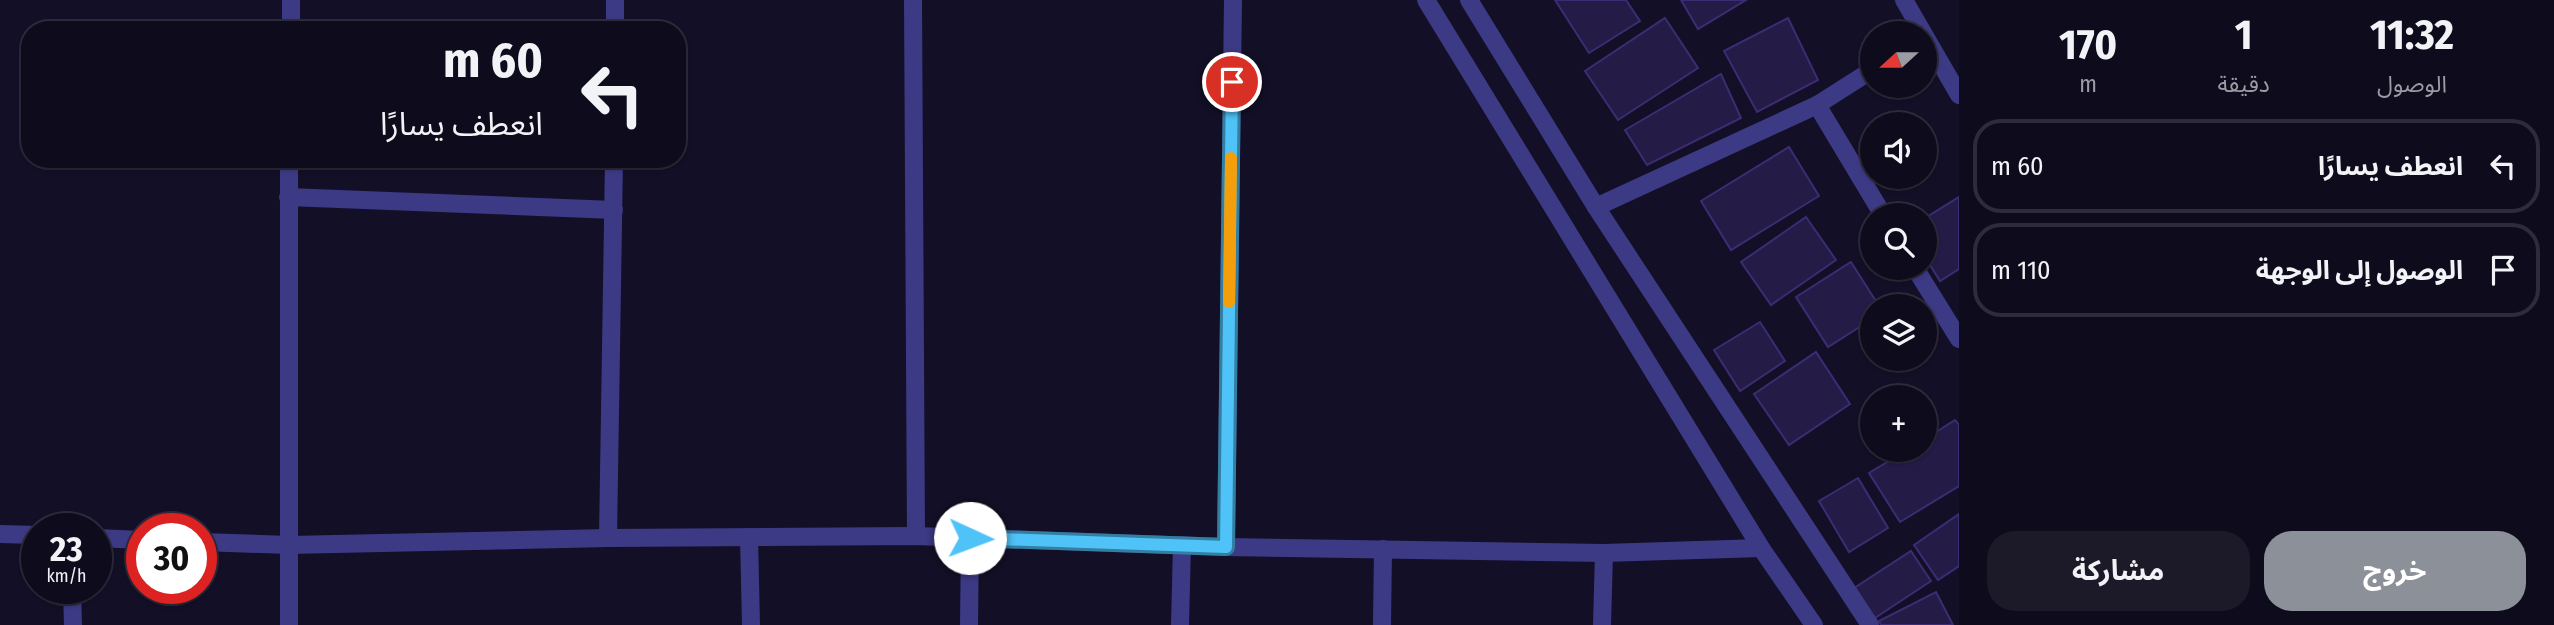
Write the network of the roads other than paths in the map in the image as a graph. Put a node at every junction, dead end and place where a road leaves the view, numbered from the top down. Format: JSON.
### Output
{"nodes":[{"id":1,"x":291,"y":0,"type":"edge"},
{"id":2,"x":615,"y":0,"type":"edge"},
{"id":3,"x":913,"y":0,"type":"edge"},
{"id":4,"x":1233,"y":0,"type":"edge"},
{"id":5,"x":1426,"y":0,"type":"edge"},
{"id":6,"x":1469,"y":0,"type":"edge"},
{"id":7,"x":1905,"y":0,"type":"edge"},
{"id":8,"x":291,"y":21,"type":"edge"},
{"id":9,"x":615,"y":21,"type":"edge"},
{"id":10,"x":1917,"y":21,"type":"edge"},
{"id":11,"x":1937,"y":56,"type":"edge"},
{"id":12,"x":1860,"y":78,"type":"edge"},
{"id":13,"x":1959,"y":95,"type":"edge"},
{"id":14,"x":1817,"y":105,"type":"junction"},
{"id":15,"x":289,"y":168,"type":"edge"},
{"id":16,"x":614,"y":168,"type":"edge"},
{"id":17,"x":288,"y":197,"type":"junction"},
{"id":18,"x":1876,"y":203,"type":"edge"},
{"id":19,"x":1596,"y":207,"type":"junction"},
{"id":20,"x":614,"y":211,"type":"junction"},
{"id":21,"x":1922,"y":280,"type":"edge"},
{"id":22,"x":1959,"y":339,"type":"edge"},
{"id":23,"x":0,"y":534,"type":"edge"},
{"id":24,"x":21,"y":535,"type":"edge"},
{"id":25,"x":916,"y":536,"type":"junction"},
{"id":26,"x":749,"y":537,"type":"junction"},
{"id":27,"x":608,"y":538,"type":"junction"},
{"id":28,"x":970,"y":538,"type":"junction"},
{"id":29,"x":217,"y":543,"type":"edge"},
{"id":30,"x":289,"y":545,"type":"junction"},
{"id":31,"x":1182,"y":545,"type":"junction"},
{"id":32,"x":1226,"y":547,"type":"junction"},
{"id":33,"x":1761,"y":548,"type":"junction"},
{"id":34,"x":1383,"y":549,"type":"junction"},
{"id":35,"x":1604,"y":553,"type":"junction"},
{"id":36,"x":72,"y":604,"type":"edge"},
{"id":37,"x":73,"y":625,"type":"edge"},
{"id":38,"x":289,"y":625,"type":"edge"},
{"id":39,"x":751,"y":625,"type":"edge"},
{"id":40,"x":969,"y":625,"type":"edge"},
{"id":41,"x":1180,"y":625,"type":"edge"},
{"id":42,"x":1382,"y":625,"type":"edge"},
{"id":43,"x":1602,"y":625,"type":"edge"},
{"id":44,"x":1814,"y":625,"type":"edge"},
{"id":45,"x":1870,"y":625,"type":"edge"}],
"edges":[{"from":1,"to":8,"type":"street"},
{"from":2,"to":9,"type":"street"},
{"from":3,"to":25,"type":"street"},
{"from":4,"to":32,"type":"street"},
{"from":5,"to":33,"type":"street"},
{"from":6,"to":19,"type":"street"},
{"from":7,"to":10,"type":"street"},
{"from":11,"to":13,"type":"street"},
{"from":12,"to":14,"type":"street"},
{"from":14,"to":18,"type":"street"},
{"from":14,"to":19,"type":"street"},
{"from":15,"to":17,"type":"street"},
{"from":16,"to":20,"type":"street"},
{"from":17,"to":20,"type":"street"},
{"from":17,"to":30,"type":"street"},
{"from":19,"to":45,"type":"street"},
{"from":20,"to":27,"type":"street"},
{"from":21,"to":22,"type":"street"},
{"from":23,"to":24,"type":"street"},
{"from":25,"to":26,"type":"street"},
{"from":25,"to":28,"type":"street"},
{"from":26,"to":27,"type":"street"},
{"from":26,"to":39,"type":"street"},
{"from":27,"to":30,"type":"street"},
{"from":28,"to":31,"type":"street"},
{"from":28,"to":40,"type":"street"},
{"from":29,"to":30,"type":"street"},
{"from":30,"to":38,"type":"street"},
{"from":31,"to":32,"type":"street"},
{"from":31,"to":41,"type":"street"},
{"from":32,"to":34,"type":"street"},
{"from":33,"to":35,"type":"street"},
{"from":33,"to":44,"type":"street"},
{"from":34,"to":35,"type":"street"},
{"from":34,"to":42,"type":"street"},
{"from":35,"to":43,"type":"street"},
{"from":36,"to":37,"type":"street"}]}
